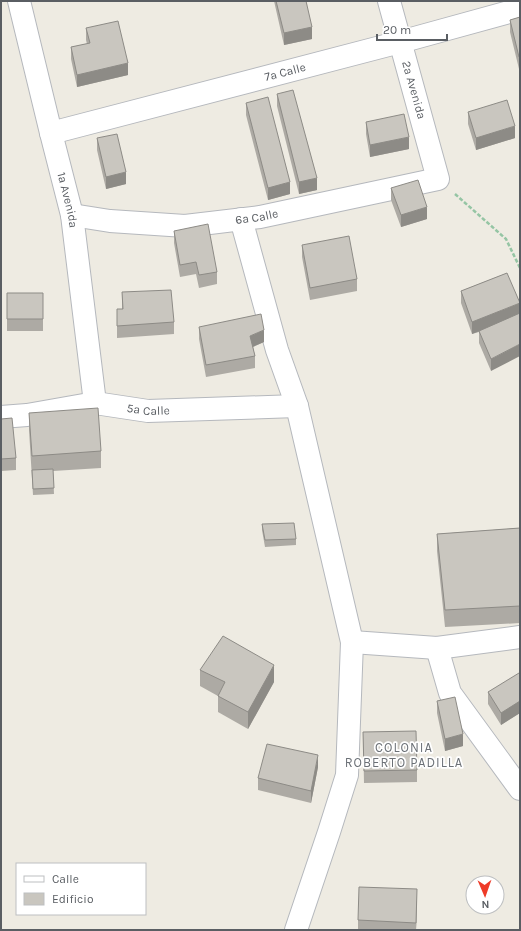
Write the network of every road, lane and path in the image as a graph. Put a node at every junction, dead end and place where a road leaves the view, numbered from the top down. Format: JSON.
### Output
{"nodes":[{"id":1,"x":19,"y":1,"type":"edge"},
{"id":2,"x":389,"y":1,"type":"edge"},
{"id":3,"x":520,"y":9,"type":"edge"},
{"id":4,"x":400,"y":42,"type":"junction"},
{"id":5,"x":51,"y":133,"type":"junction"},
{"id":6,"x":438,"y":179,"type":"junction"},
{"id":7,"x":72,"y":215,"type":"junction"},
{"id":8,"x":241,"y":220,"type":"junction"},
{"id":9,"x":520,"y":268,"type":"edge"},
{"id":10,"x":95,"y":403,"type":"junction"},
{"id":11,"x":297,"y":406,"type":"junction"},
{"id":12,"x":1,"y":417,"type":"edge"},
{"id":13,"x":520,"y":637,"type":"edge"},
{"id":14,"x":352,"y":642,"type":"junction"},
{"id":15,"x":437,"y":648,"type":"junction"},
{"id":16,"x":520,"y":789,"type":"edge"},
{"id":17,"x":296,"y":930,"type":"edge"}],
"edges":[{"from":1,"to":5,"type":"street","name":"1a Avenida"},
{"from":2,"to":4,"type":"street","name":"2a Avenida"},
{"from":3,"to":4,"type":"street","name":"7a Calle"},
{"from":4,"to":5,"type":"street","name":"7a Calle"},
{"from":4,"to":6,"type":"street","name":"2a Avenida"},
{"from":5,"to":7,"type":"street","name":"1a Avenida"},
{"from":6,"to":8,"type":"street","name":"6a Calle"},
{"from":6,"to":9,"type":"path"},
{"from":7,"to":8,"type":"street","name":"6a Calle"},
{"from":7,"to":10,"type":"street","name":"1a Avenida"},
{"from":8,"to":11,"type":"street"},
{"from":10,"to":11,"type":"street","name":"5a Calle"},
{"from":10,"to":12,"type":"street","name":"5a Calle"},
{"from":11,"to":14,"type":"street"},
{"from":13,"to":15,"type":"street"},
{"from":14,"to":15,"type":"street"},
{"from":14,"to":17,"type":"street"},
{"from":15,"to":16,"type":"street"}]}
